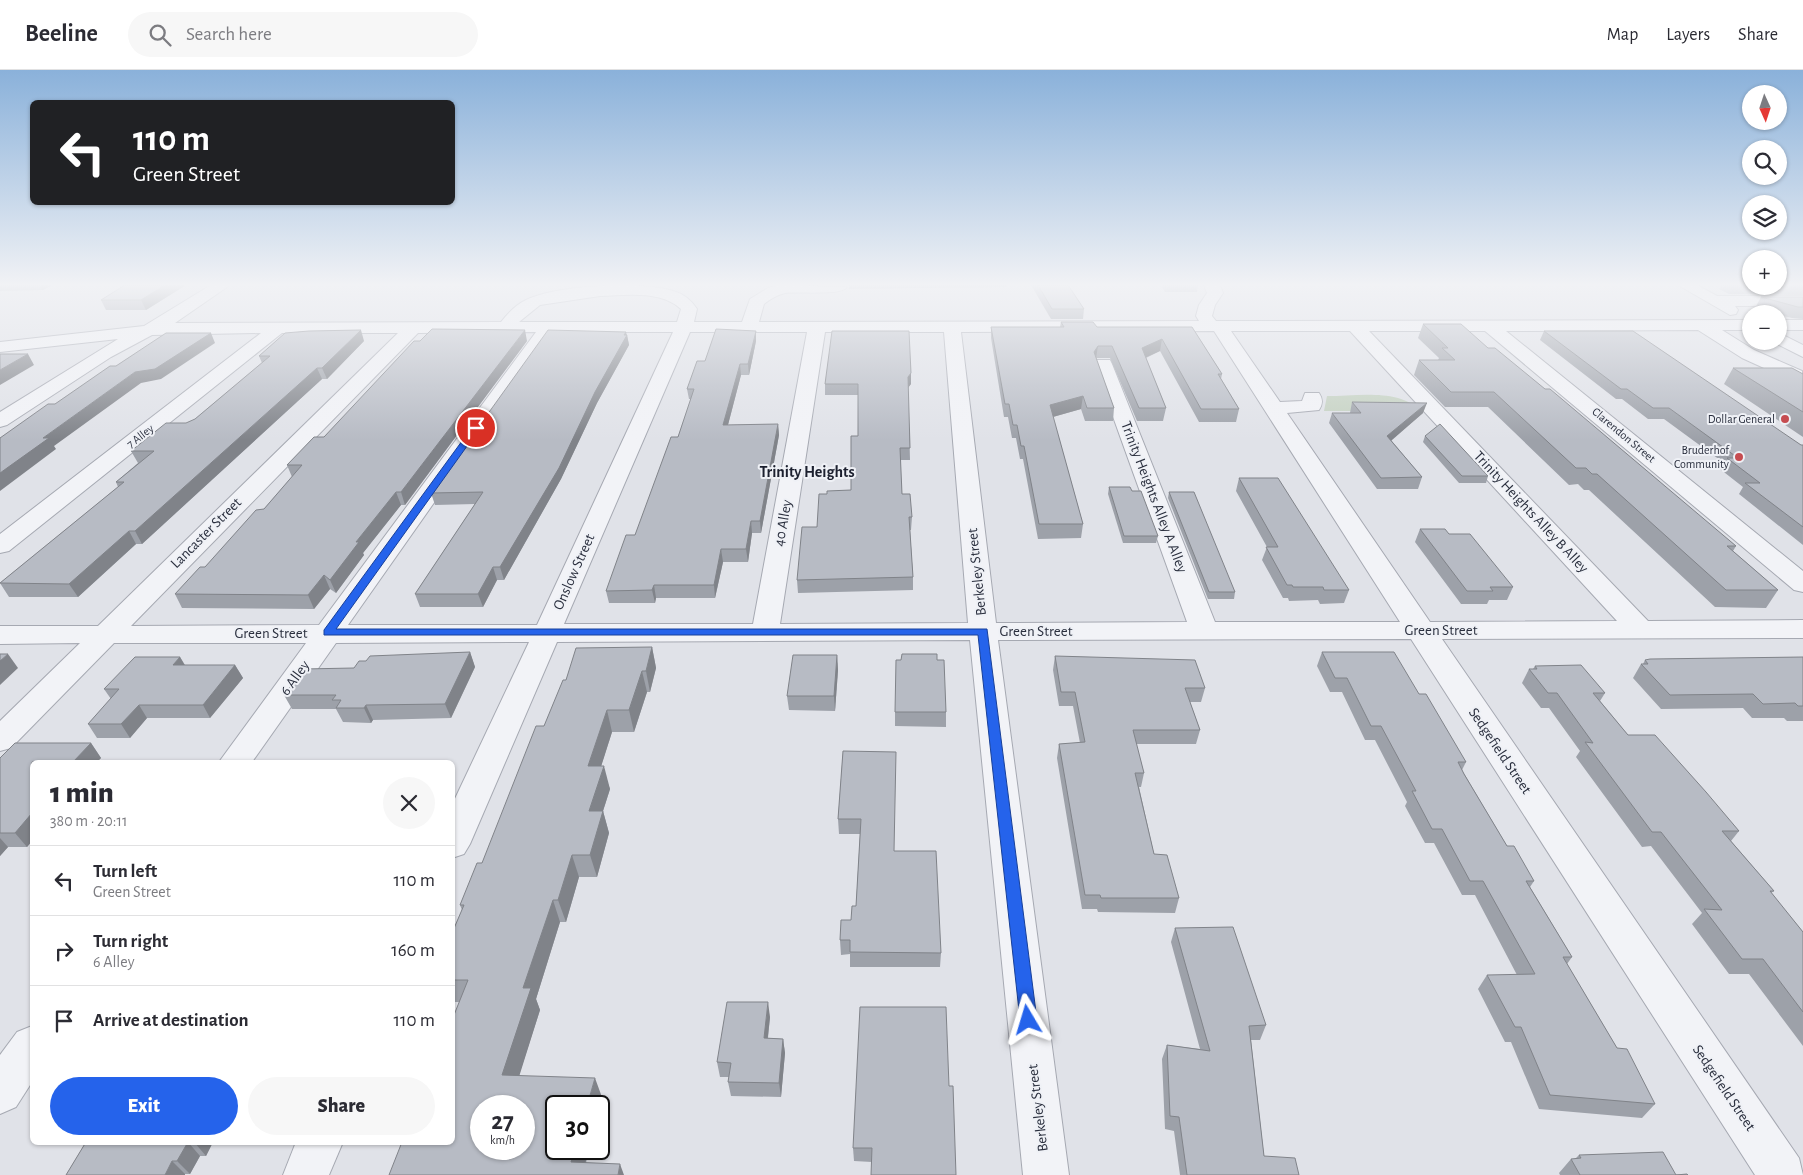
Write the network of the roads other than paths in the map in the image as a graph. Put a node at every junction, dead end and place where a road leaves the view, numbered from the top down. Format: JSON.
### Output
{"nodes":[{"id":1,"x":88,"y":337,"type":"edge"},
{"id":2,"x":138,"y":337,"type":"edge"},
{"id":3,"x":267,"y":337,"type":"edge"},
{"id":4,"x":404,"y":337,"type":"edge"},
{"id":5,"x":542,"y":337,"type":"edge"},
{"id":6,"x":680,"y":337,"type":"edge"},
{"id":7,"x":815,"y":337,"type":"edge"},
{"id":8,"x":953,"y":337,"type":"edge"},
{"id":9,"x":1223,"y":337,"type":"edge"},
{"id":10,"x":1364,"y":337,"type":"edge"},
{"id":11,"x":1503,"y":337,"type":"edge"},
{"id":12,"x":1637,"y":337,"type":"edge"},
{"id":13,"x":1720,"y":337,"type":"edge"},
{"id":14,"x":1646,"y":343,"type":"edge"},
{"id":15,"x":1787,"y":343,"type":"edge"},
{"id":16,"x":0,"y":347,"type":"edge"},
{"id":17,"x":1803,"y":352,"type":"edge"},
{"id":18,"x":1103,"y":364,"type":"dead end"},
{"id":19,"x":1800,"y":377,"type":"edge"},
{"id":20,"x":1312,"y":397,"type":"dead end"},
{"id":21,"x":1276,"y":408,"type":"junction"},
{"id":22,"x":0,"y":421,"type":"edge"},
{"id":23,"x":0,"y":546,"type":"edge"},
{"id":24,"x":1803,"y":584,"type":"edge"},
{"id":25,"x":1803,"y":629,"type":"edge"},
{"id":26,"x":1204,"y":630,"type":"junction"},
{"id":27,"x":1420,"y":630,"type":"junction"},
{"id":28,"x":1640,"y":630,"type":"junction"},
{"id":29,"x":983,"y":631,"type":"junction"},
{"id":30,"x":546,"y":632,"type":"junction"},
{"id":31,"x":765,"y":632,"type":"junction"},
{"id":32,"x":328,"y":633,"type":"junction"},
{"id":33,"x":104,"y":634,"type":"junction"},
{"id":34,"x":0,"y":635,"type":"edge"},
{"id":35,"x":0,"y":740,"type":"edge"},
{"id":36,"x":236,"y":760,"type":"edge"},
{"id":37,"x":455,"y":837,"type":"edge"},
{"id":38,"x":30,"y":1049,"type":"edge"},
{"id":39,"x":0,"y":1092,"type":"edge"},
{"id":40,"x":319,"y":1145,"type":"edge"},
{"id":41,"x":306,"y":1175,"type":"edge"},
{"id":42,"x":1046,"y":1175,"type":"edge"},
{"id":43,"x":1782,"y":1175,"type":"edge"}],
"edges":[{"from":1,"to":16,"type":"street"},
{"from":2,"to":22,"type":"street"},
{"from":3,"to":23,"type":"street","name":"7 Alley"},
{"from":4,"to":33,"type":"street","name":"Lancaster Street"},
{"from":5,"to":32,"type":"street","name":"6 Alley"},
{"from":6,"to":30,"type":"street","name":"Onslow Street"},
{"from":7,"to":31,"type":"street","name":"40 Alley"},
{"from":8,"to":29,"type":"street","name":"Berkeley Street"},
{"from":9,"to":21,"type":"street","name":"Sedgefield Street"},
{"from":10,"to":28,"type":"street","name":"Trinity Heights Alley B Alley"},
{"from":11,"to":24,"type":"street","name":"Clarendon Street"},
{"from":12,"to":14,"type":"street"},
{"from":13,"to":19,"type":"street"},
{"from":15,"to":17,"type":"street"},
{"from":18,"to":26,"type":"street","name":"Trinity Heights Alley A Alley"},
{"from":20,"to":21,"type":"street"},
{"from":21,"to":27,"type":"street","name":"Sedgefield Street"},
{"from":25,"to":28,"type":"street","name":"Green Street"},
{"from":26,"to":27,"type":"street","name":"Green Street"},
{"from":26,"to":29,"type":"street","name":"Green Street"},
{"from":27,"to":28,"type":"street","name":"Green Street"},
{"from":27,"to":43,"type":"street","name":"Sedgefield Street"},
{"from":29,"to":31,"type":"street","name":"Green Street"},
{"from":29,"to":42,"type":"street","name":"Berkeley Street"},
{"from":30,"to":31,"type":"street","name":"Green Street"},
{"from":30,"to":32,"type":"street","name":"Green Street"},
{"from":30,"to":37,"type":"street","name":"Onslow Street"},
{"from":32,"to":33,"type":"street","name":"Green Street"},
{"from":32,"to":36,"type":"street","name":"6 Alley"},
{"from":33,"to":34,"type":"street","name":"Green Street"},
{"from":33,"to":35,"type":"street","name":"Lancaster Street"},
{"from":38,"to":39,"type":"street"},
{"from":40,"to":41,"type":"street"}]}
